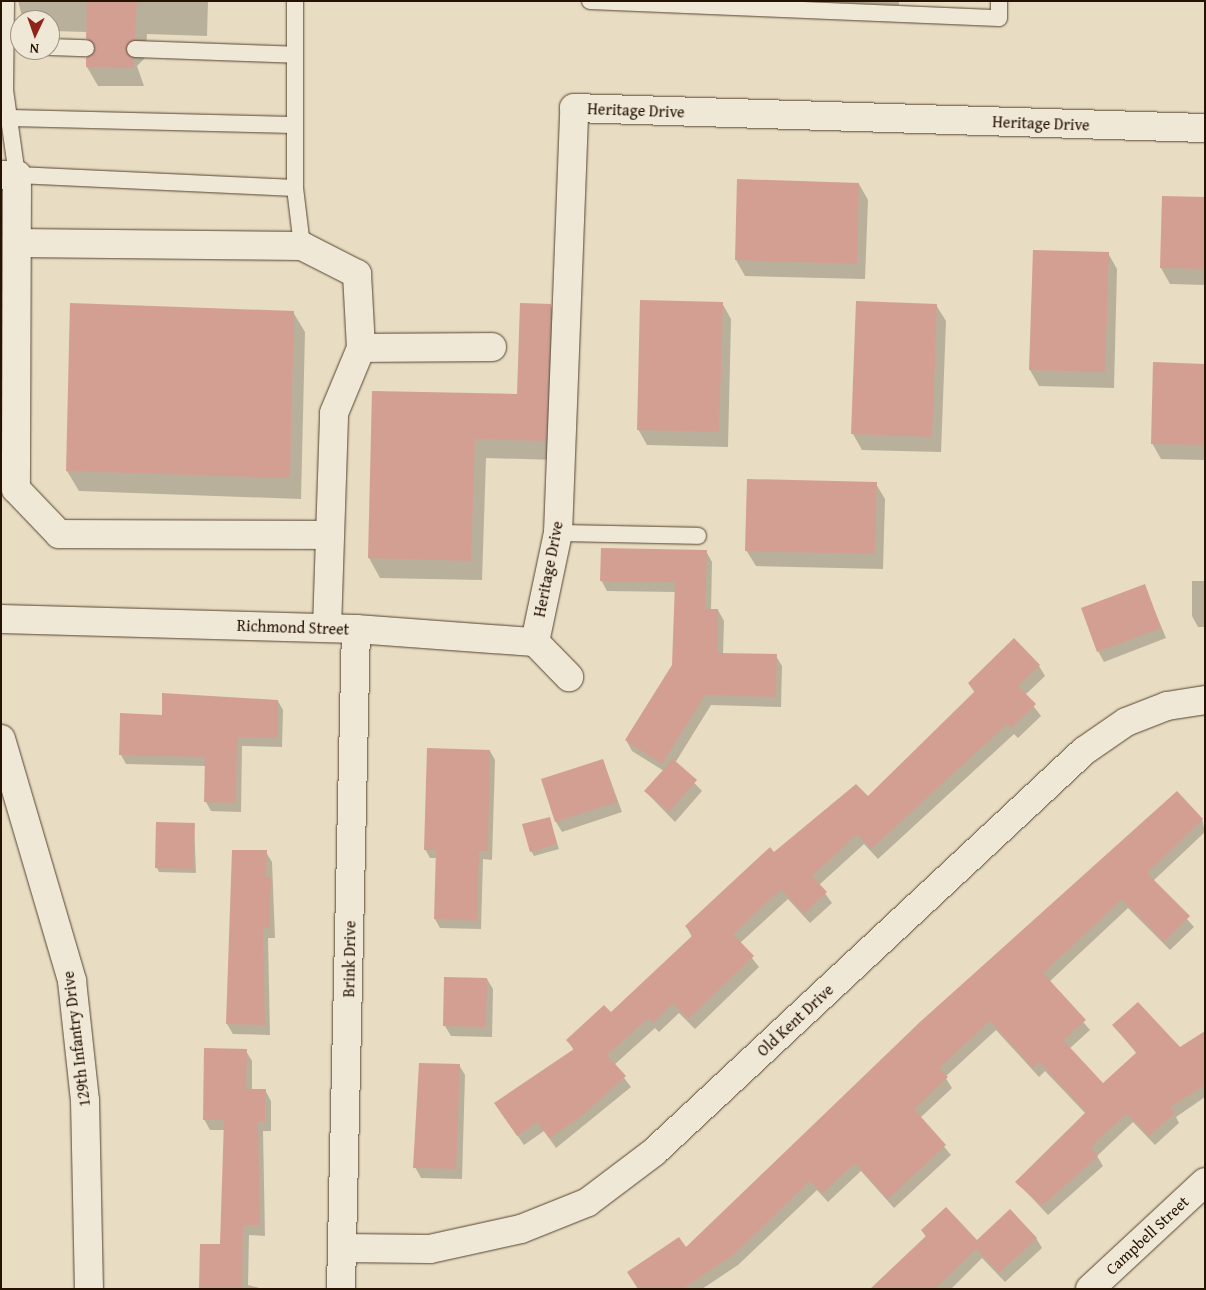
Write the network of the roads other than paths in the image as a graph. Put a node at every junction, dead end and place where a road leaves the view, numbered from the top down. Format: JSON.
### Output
{"nodes":[{"id":1,"x":6,"y":1,"type":"edge"},
{"id":2,"x":295,"y":1,"type":"edge"},
{"id":3,"x":590,"y":1,"type":"edge"},
{"id":4,"x":1000,"y":1,"type":"edge"},
{"id":5,"x":917,"y":8,"type":"edge"},
{"id":6,"x":10,"y":26,"type":"edge"},
{"id":7,"x":60,"y":47,"type":"edge"},
{"id":8,"x":86,"y":48,"type":"dead end"},
{"id":9,"x":134,"y":49,"type":"dead end"},
{"id":10,"x":295,"y":55,"type":"junction"},
{"id":11,"x":12,"y":60,"type":"edge"},
{"id":12,"x":9,"y":118,"type":"junction"},
{"id":13,"x":295,"y":125,"type":"junction"},
{"id":14,"x":1205,"y":128,"type":"edge"},
{"id":15,"x":9,"y":175,"type":"edge"},
{"id":16,"x":295,"y":188,"type":"junction"},
{"id":17,"x":17,"y":243,"type":"junction"},
{"id":18,"x":302,"y":246,"type":"junction"},
{"id":19,"x":492,"y":346,"type":"dead end"},
{"id":20,"x":361,"y":348,"type":"junction"},
{"id":21,"x":558,"y":533,"type":"junction"},
{"id":22,"x":330,"y":535,"type":"junction"},
{"id":23,"x":698,"y":536,"type":"dead end"},
{"id":24,"x":1,"y":619,"type":"edge"},
{"id":25,"x":327,"y":628,"type":"junction"},
{"id":26,"x":356,"y":629,"type":"junction"},
{"id":27,"x":535,"y":642,"type":"junction"},
{"id":28,"x":569,"y":678,"type":"dead end"},
{"id":29,"x":1205,"y":700,"type":"edge"},
{"id":30,"x":1,"y":739,"type":"edge"},
{"id":31,"x":1205,"y":1182,"type":"edge"},
{"id":32,"x":342,"y":1248,"type":"junction"},
{"id":33,"x":89,"y":1289,"type":"edge"},
{"id":34,"x":341,"y":1289,"type":"edge"},
{"id":35,"x":1090,"y":1289,"type":"edge"}],
"edges":[{"from":1,"to":6,"type":"lane"},
{"from":2,"to":10,"type":"lane"},
{"from":3,"to":5,"type":"lane"},
{"from":4,"to":5,"type":"lane"},
{"from":7,"to":8,"type":"lane"},
{"from":9,"to":10,"type":"lane"},
{"from":10,"to":13,"type":"lane"},
{"from":11,"to":12,"type":"lane"},
{"from":12,"to":13,"type":"lane"},
{"from":12,"to":15,"type":"lane"},
{"from":13,"to":16,"type":"lane"},
{"from":14,"to":21,"type":"street","name":"Heritage Drive"},
{"from":15,"to":16,"type":"lane"},
{"from":15,"to":17,"type":"street"},
{"from":16,"to":18,"type":"lane"},
{"from":17,"to":18,"type":"street"},
{"from":17,"to":22,"type":"street"},
{"from":18,"to":20,"type":"street"},
{"from":19,"to":20,"type":"street"},
{"from":20,"to":22,"type":"street"},
{"from":21,"to":23,"type":"lane"},
{"from":21,"to":27,"type":"street","name":"Heritage Drive"},
{"from":22,"to":25,"type":"street"},
{"from":24,"to":25,"type":"street","name":"Richmond Street"},
{"from":25,"to":26,"type":"street","name":"Richmond Street"},
{"from":26,"to":27,"type":"street","name":"Richmond Street"},
{"from":26,"to":32,"type":"street","name":"Brink Drive"},
{"from":27,"to":28,"type":"street"},
{"from":29,"to":32,"type":"street","name":"Old Kent Drive"},
{"from":30,"to":33,"type":"street","name":"129th Infantry Drive"},
{"from":31,"to":35,"type":"street","name":"Campbell Street"},
{"from":32,"to":34,"type":"street","name":"Brink Drive"}]}
